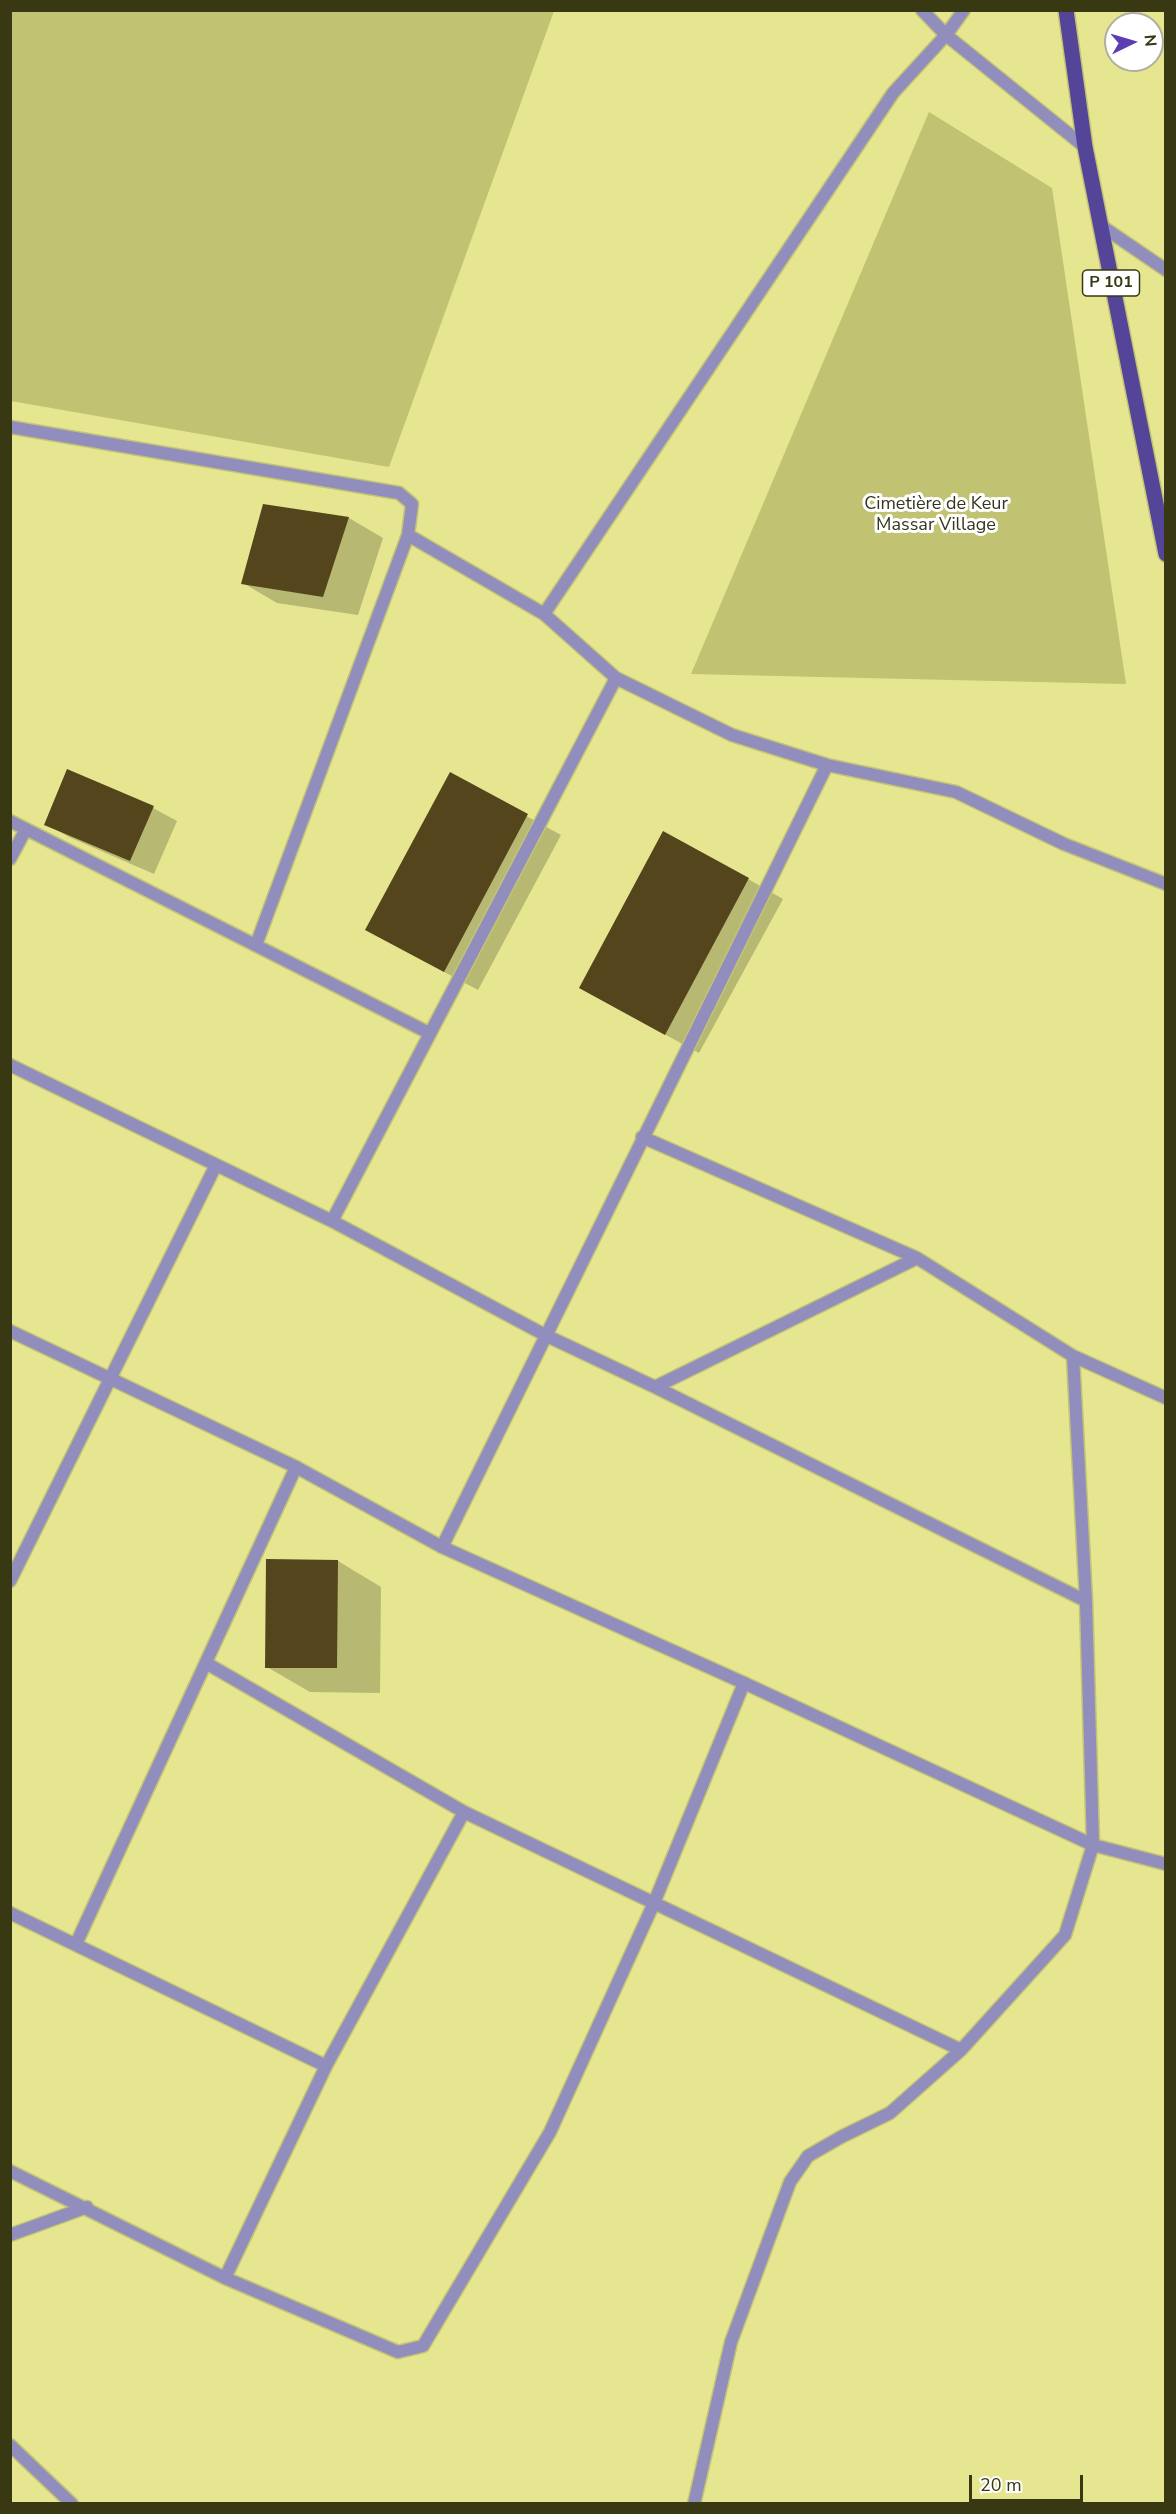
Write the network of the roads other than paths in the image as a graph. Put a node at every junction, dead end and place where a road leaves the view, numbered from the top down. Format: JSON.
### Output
{"nodes":[{"id":1,"x":922,"y":10,"type":"edge"},
{"id":2,"x":964,"y":10,"type":"edge"},
{"id":3,"x":1066,"y":10,"type":"edge"},
{"id":4,"x":945,"y":35,"type":"junction"},
{"id":5,"x":1085,"y":147,"type":"junction"},
{"id":6,"x":1100,"y":225,"type":"junction"},
{"id":7,"x":1166,"y":270,"type":"edge"},
{"id":8,"x":10,"y":428,"type":"edge"},
{"id":9,"x":408,"y":535,"type":"junction"},
{"id":10,"x":1166,"y":554,"type":"edge"},
{"id":11,"x":544,"y":614,"type":"junction"},
{"id":12,"x":616,"y":678,"type":"junction"},
{"id":13,"x":827,"y":765,"type":"junction"},
{"id":14,"x":10,"y":821,"type":"edge"},
{"id":15,"x":26,"y":829,"type":"junction"},
{"id":16,"x":10,"y":859,"type":"edge"},
{"id":17,"x":1166,"y":884,"type":"edge"},
{"id":18,"x":256,"y":945,"type":"junction"},
{"id":19,"x":429,"y":1033,"type":"junction"},
{"id":20,"x":10,"y":1065,"type":"edge"},
{"id":21,"x":642,"y":1137,"type":"junction"},
{"id":22,"x":216,"y":1165,"type":"junction"},
{"id":23,"x":332,"y":1221,"type":"junction"},
{"id":24,"x":918,"y":1258,"type":"junction"},
{"id":25,"x":10,"y":1331,"type":"edge"},
{"id":26,"x":545,"y":1335,"type":"junction"},
{"id":27,"x":1073,"y":1356,"type":"junction"},
{"id":28,"x":110,"y":1380,"type":"junction"},
{"id":29,"x":655,"y":1387,"type":"junction"},
{"id":30,"x":1166,"y":1398,"type":"edge"},
{"id":31,"x":296,"y":1467,"type":"junction"},
{"id":32,"x":442,"y":1547,"type":"junction"},
{"id":33,"x":12,"y":1574,"type":"edge"},
{"id":34,"x":1086,"y":1601,"type":"junction"},
{"id":35,"x":206,"y":1663,"type":"junction"},
{"id":36,"x":744,"y":1683,"type":"junction"},
{"id":37,"x":464,"y":1812,"type":"junction"},
{"id":38,"x":1093,"y":1845,"type":"junction"},
{"id":39,"x":1166,"y":1864,"type":"edge"},
{"id":40,"x":654,"y":1904,"type":"junction"},
{"id":41,"x":10,"y":1913,"type":"edge"},
{"id":42,"x":76,"y":1944,"type":"junction"},
{"id":43,"x":962,"y":2050,"type":"junction"},
{"id":44,"x":326,"y":2066,"type":"junction"},
{"id":45,"x":10,"y":2171,"type":"edge"},
{"id":46,"x":87,"y":2207,"type":"junction"},
{"id":47,"x":10,"y":2235,"type":"edge"},
{"id":48,"x":225,"y":2278,"type":"junction"},
{"id":49,"x":10,"y":2445,"type":"edge"},
{"id":50,"x":72,"y":2504,"type":"edge"},
{"id":51,"x":694,"y":2504,"type":"edge"}],
"edges":[{"from":1,"to":4,"type":"street"},
{"from":2,"to":4,"type":"street"},
{"from":3,"to":5,"type":"main road","number":"P 101"},
{"from":4,"to":5,"type":"street"},
{"from":4,"to":11,"type":"street"},
{"from":5,"to":6,"type":"main road","number":"P 101"},
{"from":6,"to":7,"type":"street"},
{"from":6,"to":10,"type":"main road","number":"P 101"},
{"from":8,"to":9,"type":"street"},
{"from":9,"to":11,"type":"street"},
{"from":9,"to":18,"type":"street"},
{"from":11,"to":12,"type":"street"},
{"from":12,"to":13,"type":"street"},
{"from":12,"to":19,"type":"street"},
{"from":13,"to":17,"type":"street"},
{"from":13,"to":21,"type":"street"},
{"from":14,"to":15,"type":"street"},
{"from":15,"to":16,"type":"street"},
{"from":15,"to":18,"type":"street"},
{"from":18,"to":19,"type":"street"},
{"from":19,"to":23,"type":"street"},
{"from":20,"to":22,"type":"street"},
{"from":21,"to":24,"type":"street"},
{"from":21,"to":26,"type":"street"},
{"from":22,"to":23,"type":"street"},
{"from":22,"to":28,"type":"street"},
{"from":23,"to":26,"type":"street"},
{"from":24,"to":27,"type":"street"},
{"from":24,"to":29,"type":"street"},
{"from":25,"to":28,"type":"street"},
{"from":26,"to":29,"type":"street"},
{"from":26,"to":32,"type":"street"},
{"from":27,"to":30,"type":"street"},
{"from":27,"to":34,"type":"street"},
{"from":28,"to":31,"type":"street"},
{"from":28,"to":33,"type":"street"},
{"from":29,"to":34,"type":"street"},
{"from":31,"to":32,"type":"street"},
{"from":31,"to":35,"type":"street"},
{"from":32,"to":36,"type":"street"},
{"from":34,"to":38,"type":"street"},
{"from":35,"to":37,"type":"street"},
{"from":35,"to":42,"type":"street"},
{"from":36,"to":38,"type":"street"},
{"from":36,"to":40,"type":"street"},
{"from":37,"to":40,"type":"street"},
{"from":37,"to":44,"type":"street"},
{"from":38,"to":39,"type":"street"},
{"from":38,"to":43,"type":"street"},
{"from":40,"to":43,"type":"street"},
{"from":40,"to":48,"type":"street"},
{"from":41,"to":42,"type":"street"},
{"from":42,"to":44,"type":"street"},
{"from":43,"to":51,"type":"street"},
{"from":44,"to":48,"type":"street"},
{"from":45,"to":46,"type":"street"},
{"from":46,"to":47,"type":"street"},
{"from":46,"to":48,"type":"street"},
{"from":49,"to":50,"type":"street"}]}
